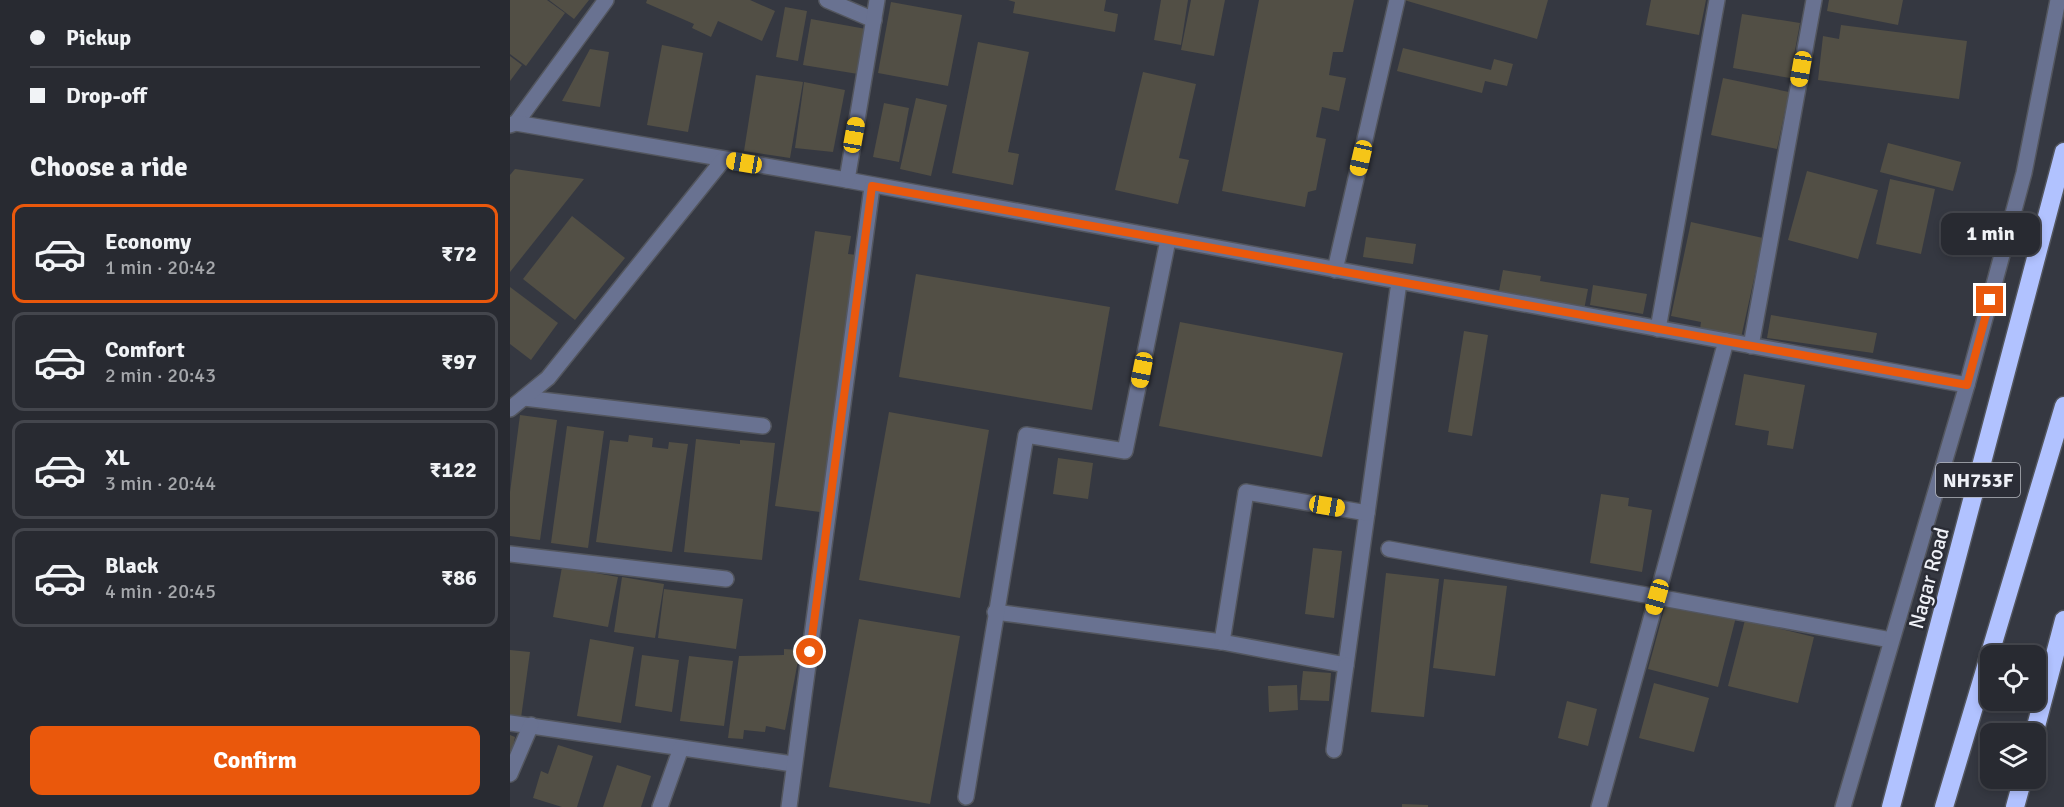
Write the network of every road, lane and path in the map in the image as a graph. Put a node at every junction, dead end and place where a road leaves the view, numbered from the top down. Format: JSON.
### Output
{"nodes":[{"id":1,"x":606,"y":0,"type":"edge"},
{"id":2,"x":826,"y":0,"type":"edge"},
{"id":3,"x":877,"y":0,"type":"edge"},
{"id":4,"x":1396,"y":0,"type":"edge"},
{"id":5,"x":1717,"y":0,"type":"edge"},
{"id":6,"x":1814,"y":0,"type":"edge"},
{"id":7,"x":2058,"y":0,"type":"edge"},
{"id":8,"x":874,"y":20,"type":"junction"},
{"id":9,"x":513,"y":124,"type":"edge"},
{"id":10,"x":2064,"y":152,"type":"edge"},
{"id":11,"x":723,"y":160,"type":"junction"},
{"id":12,"x":847,"y":180,"type":"junction"},
{"id":13,"x":872,"y":186,"type":"junction"},
{"id":14,"x":1168,"y":240,"type":"junction"},
{"id":15,"x":1335,"y":270,"type":"junction"},
{"id":16,"x":1399,"y":282,"type":"junction"},
{"id":17,"x":1658,"y":329,"type":"junction"},
{"id":18,"x":1726,"y":342,"type":"junction"},
{"id":19,"x":1751,"y":346,"type":"junction"},
{"id":20,"x":1967,"y":385,"type":"junction"},
{"id":21,"x":524,"y":398,"type":"junction"},
{"id":22,"x":2064,"y":406,"type":"edge"},
{"id":23,"x":510,"y":409,"type":"edge"},
{"id":24,"x":763,"y":426,"type":"dead end"},
{"id":25,"x":1367,"y":513,"type":"junction"},
{"id":26,"x":1389,"y":549,"type":"dead end"},
{"id":27,"x":510,"y":554,"type":"edge"},
{"id":28,"x":726,"y":579,"type":"dead end"},
{"id":29,"x":1657,"y":597,"type":"junction"},
{"id":30,"x":995,"y":612,"type":"junction"},
{"id":31,"x":2064,"y":620,"type":"edge"},
{"id":32,"x":1891,"y":640,"type":"junction"},
{"id":33,"x":1222,"y":642,"type":"junction"},
{"id":34,"x":1346,"y":665,"type":"junction"},
{"id":35,"x":510,"y":723,"type":"edge"},
{"id":36,"x":2037,"y":723,"type":"edge"},
{"id":37,"x":531,"y":725,"type":"junction"},
{"id":38,"x":681,"y":748,"type":"junction"},
{"id":39,"x":1334,"y":750,"type":"dead end"},
{"id":40,"x":793,"y":764,"type":"junction"},
{"id":41,"x":510,"y":774,"type":"edge"},
{"id":42,"x":2020,"y":789,"type":"edge"},
{"id":43,"x":966,"y":797,"type":"dead end"},
{"id":44,"x":660,"y":807,"type":"edge"},
{"id":45,"x":789,"y":807,"type":"edge"},
{"id":46,"x":1599,"y":807,"type":"edge"},
{"id":47,"x":1843,"y":807,"type":"edge"},
{"id":48,"x":1891,"y":807,"type":"edge"},
{"id":49,"x":1944,"y":807,"type":"edge"},
{"id":50,"x":2015,"y":807,"type":"edge"}],
"edges":[{"from":1,"to":9,"type":"street"},
{"from":2,"to":8,"type":"street"},
{"from":3,"to":8,"type":"street"},
{"from":4,"to":15,"type":"street"},
{"from":5,"to":17,"type":"street"},
{"from":6,"to":19,"type":"street"},
{"from":7,"to":20,"type":"street"},
{"from":8,"to":12,"type":"street"},
{"from":9,"to":11,"type":"street"},
{"from":10,"to":48,"type":"highway","name":"Nagar Road","number":"NH753F"},
{"from":11,"to":12,"type":"street"},
{"from":11,"to":21,"type":"street"},
{"from":12,"to":13,"type":"street"},
{"from":13,"to":14,"type":"street"},
{"from":13,"to":40,"type":"street"},
{"from":14,"to":15,"type":"street"},
{"from":14,"to":30,"type":"street"},
{"from":15,"to":16,"type":"street"},
{"from":16,"to":17,"type":"street"},
{"from":16,"to":25,"type":"street"},
{"from":17,"to":18,"type":"street"},
{"from":18,"to":19,"type":"street"},
{"from":18,"to":29,"type":"street"},
{"from":19,"to":20,"type":"street"},
{"from":20,"to":32,"type":"street"},
{"from":21,"to":23,"type":"street"},
{"from":21,"to":24,"type":"street"},
{"from":22,"to":49,"type":"highway"},
{"from":25,"to":33,"type":"street"},
{"from":25,"to":34,"type":"street"},
{"from":26,"to":29,"type":"street"},
{"from":27,"to":28,"type":"street"},
{"from":29,"to":32,"type":"street"},
{"from":29,"to":46,"type":"street"},
{"from":30,"to":33,"type":"street"},
{"from":30,"to":43,"type":"street"},
{"from":31,"to":36,"type":"highway"},
{"from":32,"to":47,"type":"street"},
{"from":33,"to":34,"type":"street"},
{"from":34,"to":39,"type":"street"},
{"from":35,"to":37,"type":"street"},
{"from":37,"to":38,"type":"street"},
{"from":37,"to":41,"type":"street"},
{"from":38,"to":40,"type":"street"},
{"from":38,"to":44,"type":"street"},
{"from":40,"to":45,"type":"street"},
{"from":42,"to":50,"type":"highway"}]}
